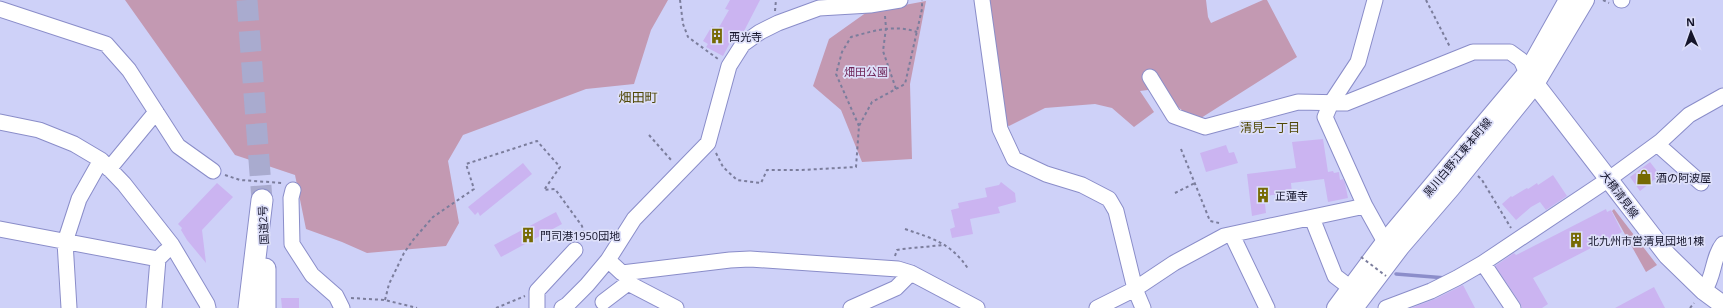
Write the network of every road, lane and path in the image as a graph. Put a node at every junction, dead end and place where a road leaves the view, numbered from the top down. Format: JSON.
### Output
{"nodes":[{"id":1,"x":680,"y":0,"type":"edge"},
{"id":2,"x":900,"y":0,"type":"edge"},
{"id":3,"x":922,"y":0,"type":"edge"},
{"id":4,"x":982,"y":0,"type":"edge"},
{"id":5,"x":1375,"y":0,"type":"edge"},
{"id":6,"x":1426,"y":0,"type":"edge"},
{"id":7,"x":1568,"y":0,"type":"edge"},
{"id":8,"x":1585,"y":0,"type":"edge"},
{"id":9,"x":0,"y":9,"type":"edge"},
{"id":10,"x":886,"y":28,"type":"junction"},
{"id":11,"x":917,"y":32,"type":"junction"},
{"id":12,"x":1455,"y":59,"type":"junction"},
{"id":13,"x":729,"y":66,"type":"junction"},
{"id":14,"x":1150,"y":77,"type":"dead end"},
{"id":15,"x":1531,"y":79,"type":"junction"},
{"id":16,"x":896,"y":89,"type":"junction"},
{"id":17,"x":1723,"y":96,"type":"edge"},
{"id":18,"x":1331,"y":103,"type":"junction"},
{"id":19,"x":156,"y":112,"type":"junction"},
{"id":20,"x":0,"y":122,"type":"edge"},
{"id":21,"x":859,"y":126,"type":"junction"},
{"id":22,"x":650,"y":135,"type":"dead end"},
{"id":23,"x":708,"y":143,"type":"junction"},
{"id":24,"x":1657,"y":144,"type":"junction"},
{"id":25,"x":1181,"y":149,"type":"dead end"},
{"id":26,"x":105,"y":165,"type":"junction"},
{"id":27,"x":213,"y":171,"type":"joint"},
{"id":28,"x":680,"y":171,"type":"junction"},
{"id":29,"x":1476,"y":174,"type":"dead end"},
{"id":30,"x":1609,"y":179,"type":"junction"},
{"id":31,"x":1195,"y":183,"type":"junction"},
{"id":32,"x":1701,"y":183,"type":"dead end"},
{"id":33,"x":293,"y":190,"type":"joint"},
{"id":34,"x":1175,"y":193,"type":"dead end"},
{"id":35,"x":1365,"y":206,"type":"junction"},
{"id":36,"x":1312,"y":218,"type":"junction"},
{"id":37,"x":0,"y":229,"type":"edge"},
{"id":38,"x":905,"y":229,"type":"dead end"},
{"id":39,"x":1236,"y":234,"type":"junction"},
{"id":40,"x":1519,"y":239,"type":"junction"},
{"id":41,"x":65,"y":242,"type":"junction"},
{"id":42,"x":1386,"y":242,"type":"junction"},
{"id":43,"x":1723,"y":244,"type":"edge"},
{"id":44,"x":172,"y":245,"type":"junction"},
{"id":45,"x":945,"y":245,"type":"junction"},
{"id":46,"x":576,"y":250,"type":"joint"},
{"id":47,"x":1361,"y":258,"type":"dead end"},
{"id":48,"x":158,"y":259,"type":"junction"},
{"id":49,"x":608,"y":260,"type":"junction"},
{"id":50,"x":1483,"y":263,"type":"junction"},
{"id":51,"x":894,"y":268,"type":"junction"},
{"id":52,"x":970,"y":270,"type":"dead end"},
{"id":53,"x":911,"y":273,"type":"junction"},
{"id":54,"x":1386,"y":276,"type":"dead end"},
{"id":55,"x":587,"y":285,"type":"junction"},
{"id":56,"x":1135,"y":289,"type":"junction"},
{"id":57,"x":1352,"y":289,"type":"junction"},
{"id":58,"x":537,"y":291,"type":"junction"},
{"id":59,"x":385,"y":300,"type":"junction"},
{"id":60,"x":1710,"y":301,"type":"edge"},
{"id":61,"x":339,"y":302,"type":"edge"},
{"id":62,"x":606,"y":305,"type":"edge"},
{"id":63,"x":69,"y":308,"type":"edge"},
{"id":64,"x":154,"y":308,"type":"edge"},
{"id":65,"x":208,"y":308,"type":"edge"},
{"id":66,"x":249,"y":308,"type":"edge"},
{"id":67,"x":265,"y":308,"type":"edge"},
{"id":68,"x":417,"y":308,"type":"edge"},
{"id":69,"x":496,"y":308,"type":"edge"},
{"id":70,"x":537,"y":308,"type":"edge"},
{"id":71,"x":562,"y":308,"type":"edge"},
{"id":72,"x":676,"y":308,"type":"edge"},
{"id":73,"x":851,"y":308,"type":"edge"},
{"id":74,"x":977,"y":308,"type":"edge"},
{"id":75,"x":1097,"y":308,"type":"edge"},
{"id":76,"x":1143,"y":308,"type":"edge"},
{"id":77,"x":1267,"y":308,"type":"edge"},
{"id":78,"x":1336,"y":308,"type":"edge"},
{"id":79,"x":1355,"y":308,"type":"edge"},
{"id":80,"x":1386,"y":308,"type":"edge"},
{"id":81,"x":1513,"y":308,"type":"edge"},
{"id":82,"x":1690,"y":308,"type":"edge"}],
"edges":[{"from":1,"to":13,"type":"path"},
{"from":2,"to":13,"type":"street"},
{"from":3,"to":11,"type":"path"},
{"from":4,"to":56,"type":"street"},
{"from":5,"to":18,"type":"street"},
{"from":6,"to":12,"type":"path"},
{"from":7,"to":15,"type":"main road","name":"黒川白野江東本町線"},
{"from":8,"to":15,"type":"main road","name":"黒川白野江東本町線"},
{"from":9,"to":19,"type":"street"},
{"from":10,"to":11,"type":"path"},
{"from":10,"to":16,"type":"path"},
{"from":10,"to":21,"type":"path"},
{"from":11,"to":16,"type":"path"},
{"from":12,"to":15,"type":"street"},
{"from":12,"to":18,"type":"street"},
{"from":13,"to":23,"type":"street"},
{"from":14,"to":18,"type":"street"},
{"from":15,"to":30,"type":"main road","name":"大積清見線"},
{"from":15,"to":42,"type":"main road","name":"黒川白野江東本町線"},
{"from":15,"to":79,"type":"main road","name":"黒川白野江東本町線"},
{"from":16,"to":21,"type":"path"},
{"from":17,"to":24,"type":"street"},
{"from":18,"to":35,"type":"street"},
{"from":19,"to":26,"type":"street"},
{"from":19,"to":27,"type":"street"},
{"from":20,"to":26,"type":"street"},
{"from":21,"to":23,"type":"path"},
{"from":22,"to":28,"type":"path"},
{"from":23,"to":28,"type":"street"},
{"from":24,"to":30,"type":"street"},
{"from":24,"to":32,"type":"street"},
{"from":25,"to":31,"type":"path"},
{"from":26,"to":41,"type":"street"},
{"from":26,"to":44,"type":"street"},
{"from":27,"to":33,"type":"path"},
{"from":28,"to":49,"type":"street"},
{"from":29,"to":40,"type":"path"},
{"from":30,"to":40,"type":"street"},
{"from":30,"to":60,"type":"main road","name":"大積清見線"},
{"from":31,"to":34,"type":"path"},
{"from":31,"to":39,"type":"path"},
{"from":33,"to":61,"type":"street"},
{"from":35,"to":36,"type":"street"},
{"from":35,"to":42,"type":"street"},
{"from":36,"to":39,"type":"street"},
{"from":36,"to":57,"type":"street"},
{"from":37,"to":41,"type":"street"},
{"from":38,"to":45,"type":"path"},
{"from":39,"to":56,"type":"street"},
{"from":39,"to":77,"type":"street"},
{"from":40,"to":50,"type":"street"},
{"from":41,"to":48,"type":"street"},
{"from":41,"to":63,"type":"street"},
{"from":42,"to":57,"type":"main road","name":"黒川白野江東本町線"},
{"from":43,"to":60,"type":"street"},
{"from":44,"to":48,"type":"street"},
{"from":44,"to":65,"type":"street"},
{"from":45,"to":51,"type":"path"},
{"from":45,"to":52,"type":"path"},
{"from":46,"to":58,"type":"street"},
{"from":46,"to":59,"type":"path"},
{"from":47,"to":54,"type":"path","bridge":true},
{"from":48,"to":64,"type":"street"},
{"from":49,"to":51,"type":"street"},
{"from":49,"to":55,"type":"street"},
{"from":50,"to":80,"type":"street"},
{"from":50,"to":81,"type":"street"},
{"from":51,"to":53,"type":"street"},
{"from":53,"to":73,"type":"street"},
{"from":53,"to":74,"type":"street"},
{"from":55,"to":62,"type":"street"},
{"from":55,"to":71,"type":"street"},
{"from":56,"to":75,"type":"street"},
{"from":56,"to":76,"type":"street"},
{"from":57,"to":78,"type":"main road","name":"黒川白野江東本町線"},
{"from":58,"to":69,"type":"path"},
{"from":58,"to":70,"type":"street"},
{"from":59,"to":61,"type":"path"},
{"from":59,"to":68,"type":"path"},
{"from":60,"to":82,"type":"path"},
{"from":62,"to":72,"type":"street"},
{"from":66,"to":67,"type":"highway","name":"国道2号"}]}
